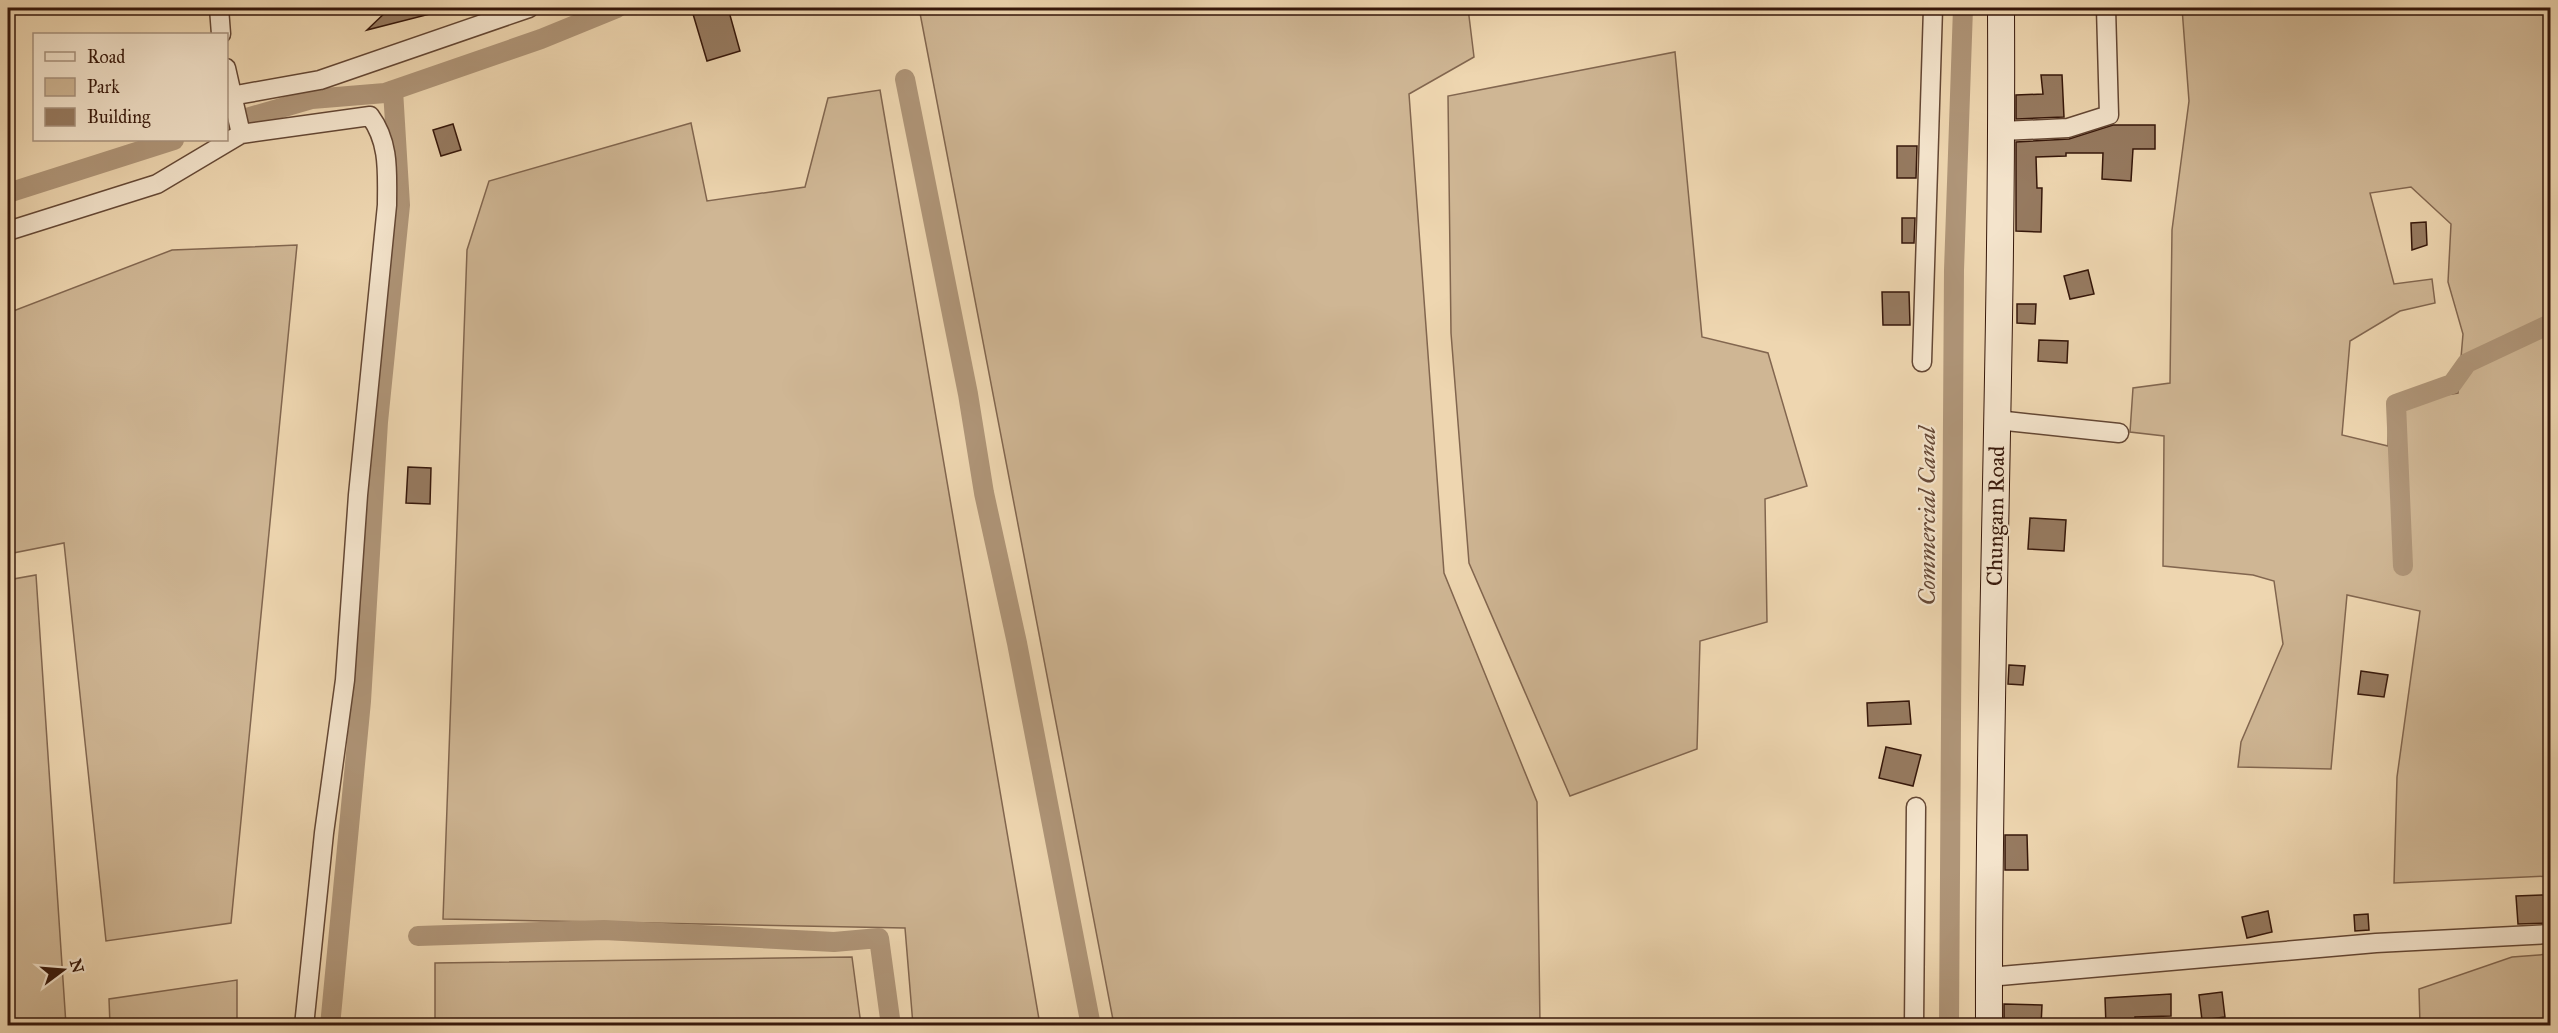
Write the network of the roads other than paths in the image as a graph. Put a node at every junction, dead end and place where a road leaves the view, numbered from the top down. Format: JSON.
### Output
{"nodes":[{"id":1,"x":219,"y":8,"type":"edge"},
{"id":2,"x":1933,"y":8,"type":"edge"},
{"id":3,"x":2001,"y":8,"type":"edge"},
{"id":4,"x":2106,"y":8,"type":"edge"},
{"id":5,"x":521,"y":9,"type":"edge"},
{"id":6,"x":221,"y":33,"type":"edge"},
{"id":7,"x":228,"y":78,"type":"edge"},
{"id":8,"x":233,"y":102,"type":"junction"},
{"id":9,"x":240,"y":131,"type":"junction"},
{"id":10,"x":2002,"y":131,"type":"junction"},
{"id":11,"x":228,"y":139,"type":"edge"},
{"id":12,"x":224,"y":141,"type":"edge"},
{"id":13,"x":8,"y":231,"type":"edge"},
{"id":14,"x":1922,"y":362,"type":"dead end"},
{"id":15,"x":1997,"y":420,"type":"junction"},
{"id":16,"x":2119,"y":433,"type":"dead end"},
{"id":17,"x":1916,"y":807,"type":"dead end"},
{"id":18,"x":2550,"y":934,"type":"edge"},
{"id":19,"x":1989,"y":977,"type":"junction"},
{"id":20,"x":304,"y":1026,"type":"edge"},
{"id":21,"x":1914,"y":1026,"type":"edge"},
{"id":22,"x":1989,"y":1026,"type":"edge"}],
"edges":[{"from":1,"to":6,"type":"street"},
{"from":2,"to":14,"type":"street"},
{"from":3,"to":10,"type":"main road","name":"Chungam Road"},
{"from":4,"to":10,"type":"street"},
{"from":5,"to":8,"type":"street"},
{"from":7,"to":8,"type":"street"},
{"from":8,"to":9,"type":"street"},
{"from":9,"to":11,"type":"street"},
{"from":9,"to":20,"type":"street"},
{"from":10,"to":15,"type":"main road","name":"Chungam Road"},
{"from":12,"to":13,"type":"street"},
{"from":15,"to":16,"type":"street"},
{"from":15,"to":19,"type":"main road","name":"Chungam Road"},
{"from":17,"to":21,"type":"street"},
{"from":18,"to":19,"type":"street"},
{"from":19,"to":22,"type":"main road","name":"Chungam Road"}]}
